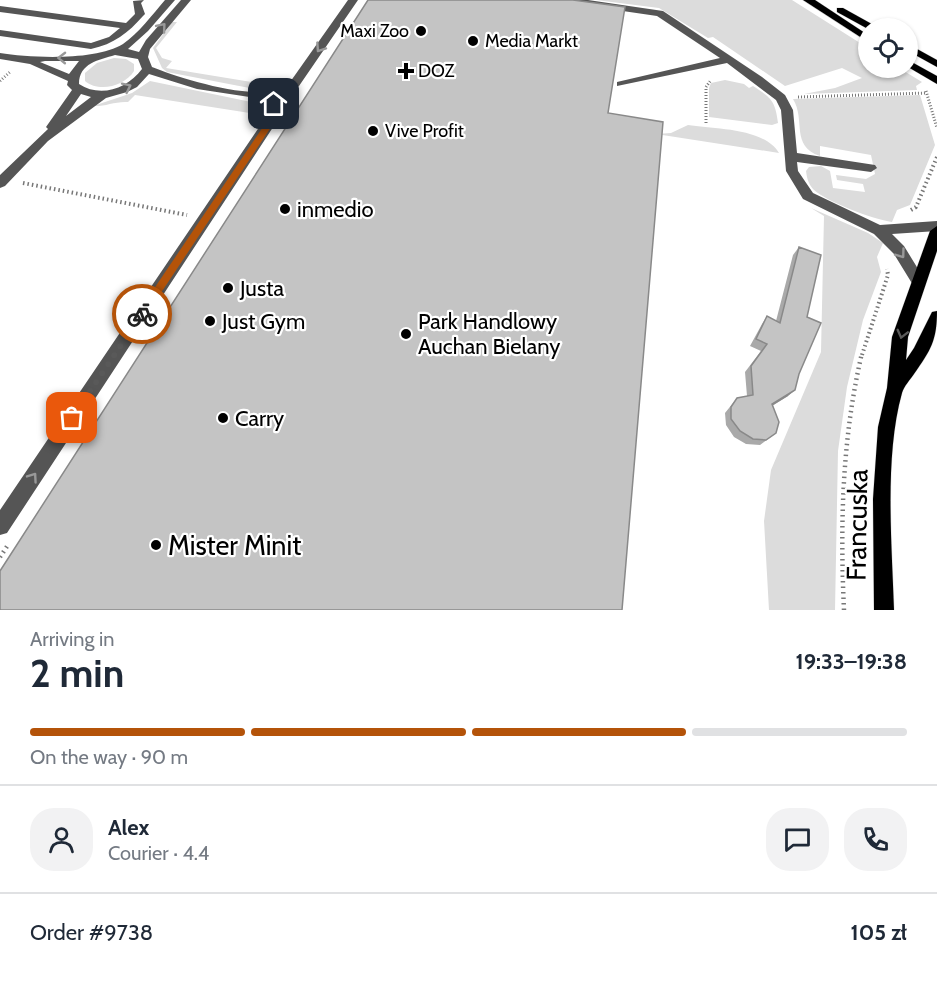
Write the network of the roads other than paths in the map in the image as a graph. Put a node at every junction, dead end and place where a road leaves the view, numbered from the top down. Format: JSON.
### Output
{"nodes":[{"id":1,"x":140,"y":0,"type":"edge"},
{"id":2,"x":170,"y":0,"type":"edge"},
{"id":3,"x":186,"y":0,"type":"edge"},
{"id":4,"x":353,"y":0,"type":"edge"},
{"id":5,"x":568,"y":0,"type":"edge"},
{"id":6,"x":808,"y":0,"type":"edge"},
{"id":7,"x":819,"y":0,"type":"edge"},
{"id":8,"x":0,"y":9,"type":"edge"},
{"id":9,"x":858,"y":20,"type":"edge"},
{"id":10,"x":129,"y":26,"type":"junction"},
{"id":11,"x":858,"y":32,"type":"edge"},
{"id":12,"x":0,"y":33,"type":"edge"},
{"id":13,"x":118,"y":52,"type":"junction"},
{"id":14,"x":918,"y":53,"type":"edge"},
{"id":15,"x":0,"y":56,"type":"edge"},
{"id":16,"x":143,"y":57,"type":"junction"},
{"id":17,"x":92,"y":58,"type":"junction"},
{"id":18,"x":729,"y":59,"type":"junction"},
{"id":19,"x":33,"y":61,"type":"junction"},
{"id":20,"x":937,"y":64,"type":"edge"},
{"id":21,"x":147,"y":69,"type":"junction"},
{"id":22,"x":918,"y":69,"type":"edge"},
{"id":23,"x":72,"y":79,"type":"junction"},
{"id":24,"x":937,"y":81,"type":"edge"},
{"id":25,"x":621,"y":84,"type":"dead end"},
{"id":26,"x":78,"y":90,"type":"junction"},
{"id":27,"x":103,"y":94,"type":"junction"},
{"id":28,"x":260,"y":96,"type":"junction"},
{"id":29,"x":44,"y":138,"type":"junction"},
{"id":30,"x":792,"y":157,"type":"junction"},
{"id":31,"x":872,"y":168,"type":"dead end"},
{"id":32,"x":6,"y":180,"type":"edge"},
{"id":33,"x":937,"y":226,"type":"edge"},
{"id":34,"x":879,"y":230,"type":"junction"},
{"id":35,"x":937,"y":231,"type":"edge"},
{"id":36,"x":918,"y":281,"type":"junction"},
{"id":37,"x":937,"y":317,"type":"edge"},
{"id":38,"x":895,"y":388,"type":"junction"},
{"id":39,"x":0,"y":526,"type":"edge"},
{"id":40,"x":884,"y":610,"type":"edge"}],
"edges":[{"from":1,"to":10,"type":"lane"},
{"from":2,"to":13,"type":"lane"},
{"from":16,"to":3,"type":"lane","one_way":true},
{"from":4,"to":28,"type":"lane","one_way":true},
{"from":5,"to":18,"type":"lane"},
{"from":6,"to":11,"type":"main road"},
{"from":7,"to":9,"type":"main road"},
{"from":8,"to":10,"type":"lane"},
{"from":10,"to":12,"type":"lane"},
{"from":13,"to":16,"type":"lane"},
{"from":13,"to":17,"type":"lane"},
{"from":14,"to":20,"type":"main road"},
{"from":15,"to":19,"type":"lane"},
{"from":16,"to":21,"type":"lane"},
{"from":17,"to":19,"type":"lane","one_way":true},
{"from":17,"to":23,"type":"lane"},
{"from":18,"to":25,"type":"lane"},
{"from":18,"to":30,"type":"lane"},
{"from":19,"to":23,"type":"lane"},
{"from":27,"to":21,"type":"lane","one_way":true},
{"from":21,"to":28,"type":"lane"},
{"from":22,"to":24,"type":"main road"},
{"from":23,"to":26,"type":"lane"},
{"from":26,"to":27,"type":"lane"},
{"from":26,"to":29,"type":"lane"},
{"from":27,"to":29,"type":"lane"},
{"from":39,"to":28,"type":"lane","one_way":true},
{"from":29,"to":32,"type":"lane"},
{"from":30,"to":31,"type":"lane"},
{"from":30,"to":34,"type":"lane"},
{"from":33,"to":34,"type":"lane"},
{"from":34,"to":36,"type":"lane","one_way":true},
{"from":35,"to":36,"type":"main road","name":"Francuska"},
{"from":36,"to":38,"type":"main road","name":"Francuska","one_way":true},
{"from":37,"to":38,"type":"main road"},
{"from":38,"to":40,"type":"main road","name":"Francuska"}]}
